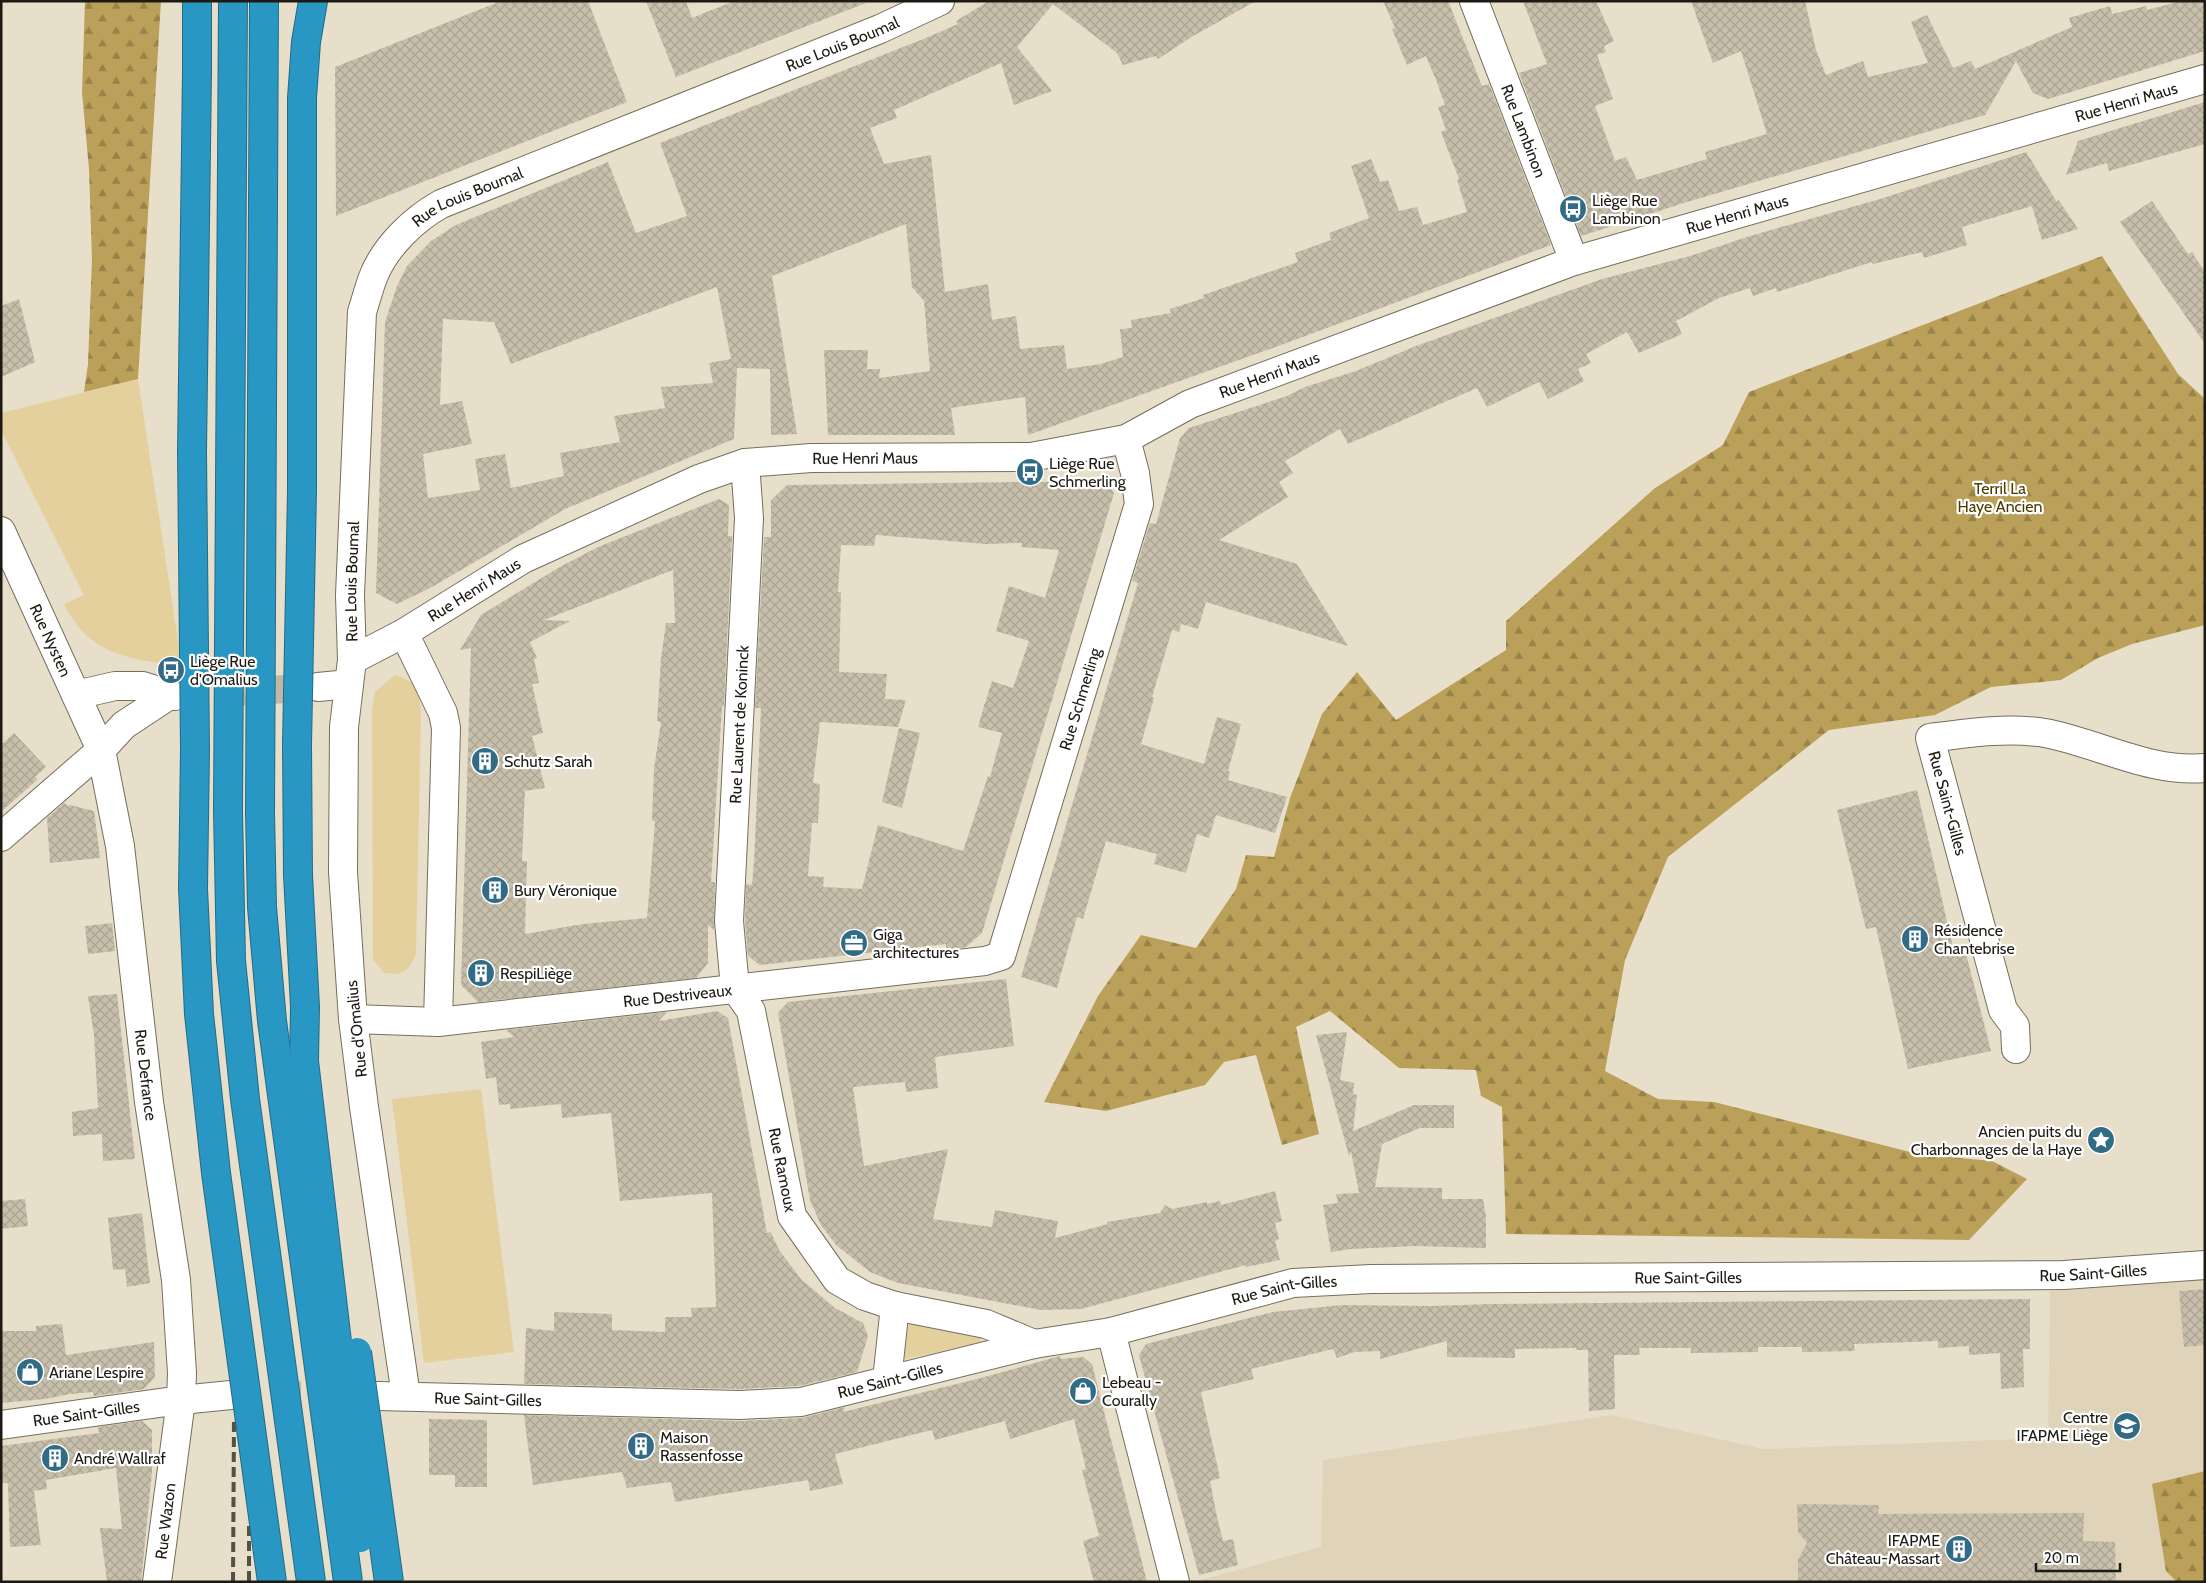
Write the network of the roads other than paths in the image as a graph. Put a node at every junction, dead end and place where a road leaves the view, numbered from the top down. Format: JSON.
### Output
{"nodes":[{"id":1,"x":197,"y":1,"type":"edge"},
{"id":2,"x":233,"y":1,"type":"edge"},
{"id":3,"x":264,"y":1,"type":"edge"},
{"id":4,"x":313,"y":1,"type":"edge"},
{"id":5,"x":940,"y":1,"type":"edge"},
{"id":6,"x":1474,"y":1,"type":"edge"},
{"id":7,"x":2205,"y":79,"type":"edge"},
{"id":8,"x":1574,"y":261,"type":"junction"},
{"id":9,"x":1126,"y":439,"type":"junction"},
{"id":10,"x":744,"y":463,"type":"junction"},
{"id":11,"x":1,"y":531,"type":"edge"},
{"id":12,"x":404,"y":633,"type":"junction"},
{"id":13,"x":350,"y":672,"type":"junction"},
{"id":14,"x":318,"y":686,"type":"tunnel mouth"},
{"id":15,"x":76,"y":695,"type":"junction"},
{"id":16,"x":101,"y":750,"type":"junction"},
{"id":17,"x":2205,"y":768,"type":"edge"},
{"id":18,"x":1,"y":837,"type":"edge"},
{"id":19,"x":1001,"y":956,"type":"joint"},
{"id":20,"x":735,"y":988,"type":"junction"},
{"id":21,"x":305,"y":1008,"type":"junction"},
{"id":22,"x":198,"y":1014,"type":"junction"},
{"id":23,"x":354,"y":1019,"type":"junction"},
{"id":24,"x":438,"y":1022,"type":"junction"},
{"id":25,"x":2016,"y":1049,"type":"dead end"},
{"id":26,"x":2205,"y":1266,"type":"edge"},
{"id":27,"x":895,"y":1306,"type":"junction"},
{"id":28,"x":1111,"y":1332,"type":"junction"},
{"id":29,"x":1034,"y":1344,"type":"junction"},
{"id":30,"x":887,"y":1380,"type":"junction"},
{"id":31,"x":231,"y":1395,"type":"tunnel mouth"},
{"id":32,"x":377,"y":1396,"type":"tunnel mouth"},
{"id":33,"x":406,"y":1396,"type":"junction"},
{"id":34,"x":181,"y":1400,"type":"junction"},
{"id":35,"x":1,"y":1425,"type":"edge"},
{"id":36,"x":158,"y":1582,"type":"edge"},
{"id":37,"x":272,"y":1582,"type":"edge"},
{"id":38,"x":285,"y":1582,"type":"edge"},
{"id":39,"x":311,"y":1582,"type":"edge"},
{"id":40,"x":348,"y":1582,"type":"edge"},
{"id":41,"x":362,"y":1582,"type":"edge"},
{"id":42,"x":388,"y":1582,"type":"edge"},
{"id":43,"x":1175,"y":1582,"type":"edge"}],
"edges":[{"from":1,"to":22,"type":"highway","bridge":true},
{"from":2,"to":39,"type":"highway","bridge":true},
{"from":3,"to":40,"type":"highway","bridge":true},
{"from":4,"to":21,"type":"highway","bridge":true},
{"from":5,"to":13,"type":"street","name":"Rue Louis Boumal"},
{"from":6,"to":8,"type":"street","name":"Rue Lambinon"},
{"from":7,"to":8,"type":"street","name":"Rue Henri Maus"},
{"from":8,"to":9,"type":"street","name":"Rue Henri Maus"},
{"from":9,"to":10,"type":"street","name":"Rue Henri Maus"},
{"from":9,"to":19,"type":"street","name":"Rue Schmerling"},
{"from":10,"to":12,"type":"street","name":"Rue Henri Maus"},
{"from":10,"to":20,"type":"street","name":"Rue Laurent de Koninck"},
{"from":11,"to":15,"type":"street","name":"Rue Nysten"},
{"from":12,"to":13,"type":"street","name":"Rue Henri Maus"},
{"from":12,"to":24,"type":"street"},
{"from":13,"to":14,"type":"street","name":"Rue Henri Maus"},
{"from":13,"to":23,"type":"street","name":"Rue d'Omalius"},
{"from":15,"to":16,"type":"street","name":"Rue Nysten"},
{"from":15,"to":16,"type":"street"},
{"from":16,"to":18,"type":"street"},
{"from":16,"to":34,"type":"street","name":"Rue Defrance"},
{"from":17,"to":25,"type":"street","name":"Rue Saint-Gilles"},
{"from":19,"to":20,"type":"street","name":"Rue Destriveaux"},
{"from":20,"to":24,"type":"street","name":"Rue Destriveaux"},
{"from":20,"to":27,"type":"street","name":"Rue Ramoux"},
{"from":21,"to":41,"type":"highway","bridge":true},
{"from":21,"to":42,"type":"highway","bridge":true},
{"from":22,"to":37,"type":"highway","bridge":true},
{"from":22,"to":38,"type":"highway","bridge":true},
{"from":23,"to":24,"type":"street","name":"Rue Destriveaux"},
{"from":23,"to":33,"type":"street","name":"Rue d'Omalius"},
{"from":26,"to":28,"type":"street","name":"Rue Saint-Gilles"},
{"from":27,"to":29,"type":"street","name":"Rue Ramoux"},
{"from":27,"to":30,"type":"street"},
{"from":28,"to":29,"type":"street","name":"Rue Saint-Gilles"},
{"from":28,"to":43,"type":"street"},
{"from":29,"to":30,"type":"street","name":"Rue Saint-Gilles"},
{"from":30,"to":33,"type":"street","name":"Rue Saint-Gilles"},
{"from":31,"to":34,"type":"street","name":"Rue Saint-Gilles"},
{"from":32,"to":33,"type":"street","name":"Rue Saint-Gilles"},
{"from":34,"to":35,"type":"street","name":"Rue Saint-Gilles"},
{"from":34,"to":36,"type":"street","name":"Rue Wazon"}]}
